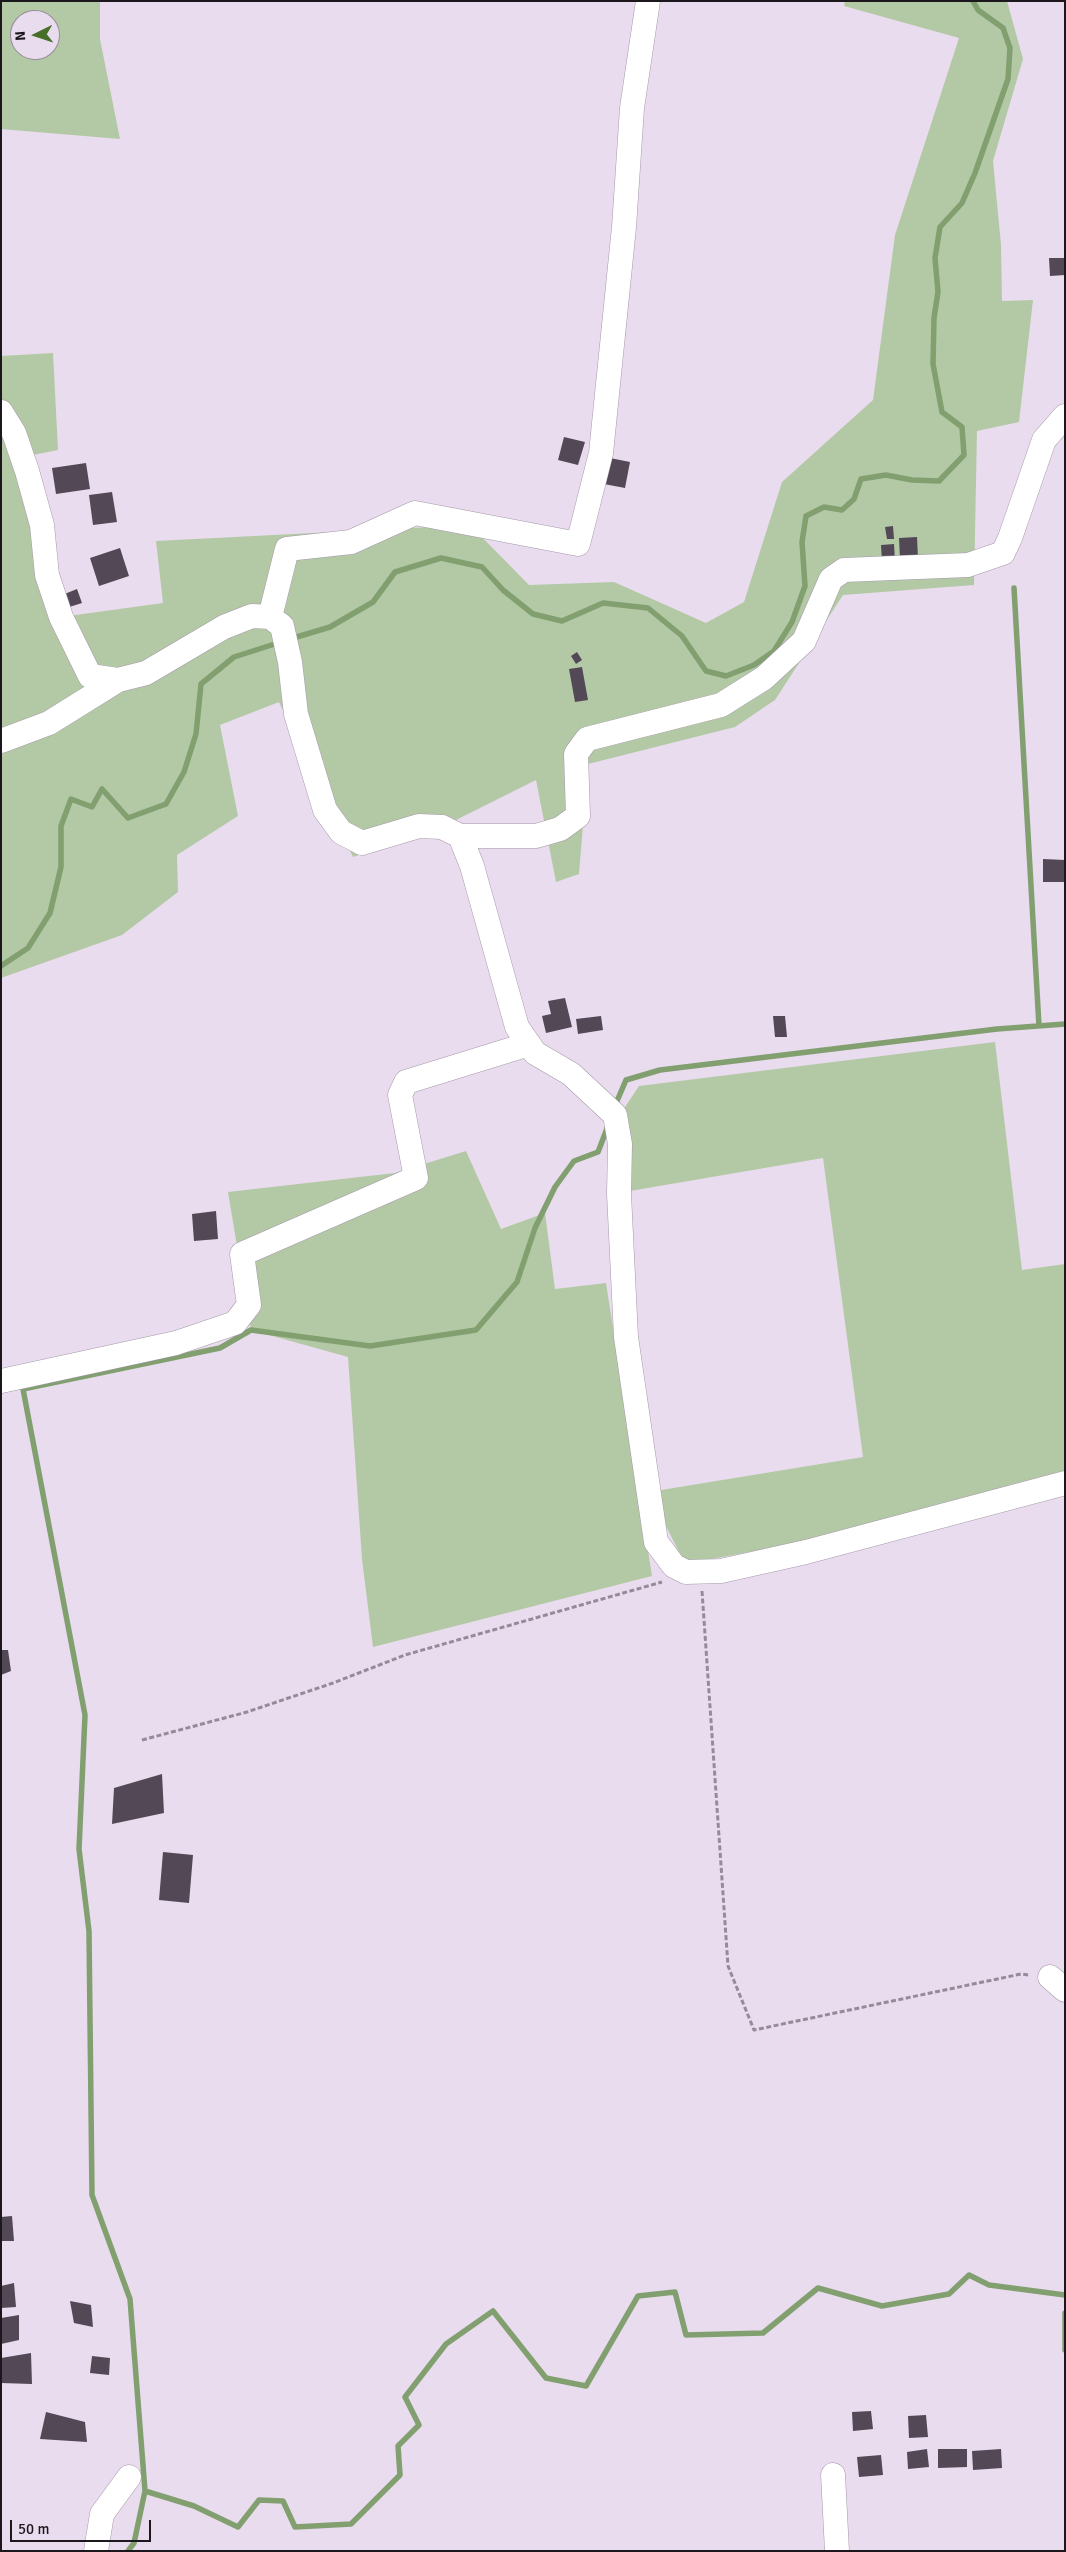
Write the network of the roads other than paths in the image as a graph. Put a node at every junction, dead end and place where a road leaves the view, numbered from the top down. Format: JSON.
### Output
{"nodes":[{"id":1,"x":648,"y":1,"type":"edge"},
{"id":2,"x":1,"y":412,"type":"edge"},
{"id":3,"x":1065,"y":416,"type":"edge"},
{"id":4,"x":270,"y":617,"type":"junction"},
{"id":5,"x":118,"y":680,"type":"junction"},
{"id":6,"x":1,"y":741,"type":"edge"},
{"id":7,"x":460,"y":836,"type":"junction"},
{"id":8,"x":528,"y":1044,"type":"junction"},
{"id":9,"x":1,"y":1381,"type":"edge"},
{"id":10,"x":1065,"y":1483,"type":"edge"},
{"id":11,"x":833,"y":2475,"type":"dead end"},
{"id":12,"x":129,"y":2477,"type":"dead end"},
{"id":13,"x":96,"y":2551,"type":"edge"},
{"id":14,"x":836,"y":2551,"type":"edge"}],
"edges":[{"from":1,"to":4,"type":"street"},
{"from":2,"to":5,"type":"street"},
{"from":3,"to":7,"type":"street"},
{"from":4,"to":5,"type":"street"},
{"from":4,"to":7,"type":"street"},
{"from":5,"to":6,"type":"street"},
{"from":7,"to":8,"type":"street"},
{"from":8,"to":9,"type":"street"},
{"from":8,"to":10,"type":"street"},
{"from":11,"to":14,"type":"street"},
{"from":12,"to":13,"type":"street"}]}
